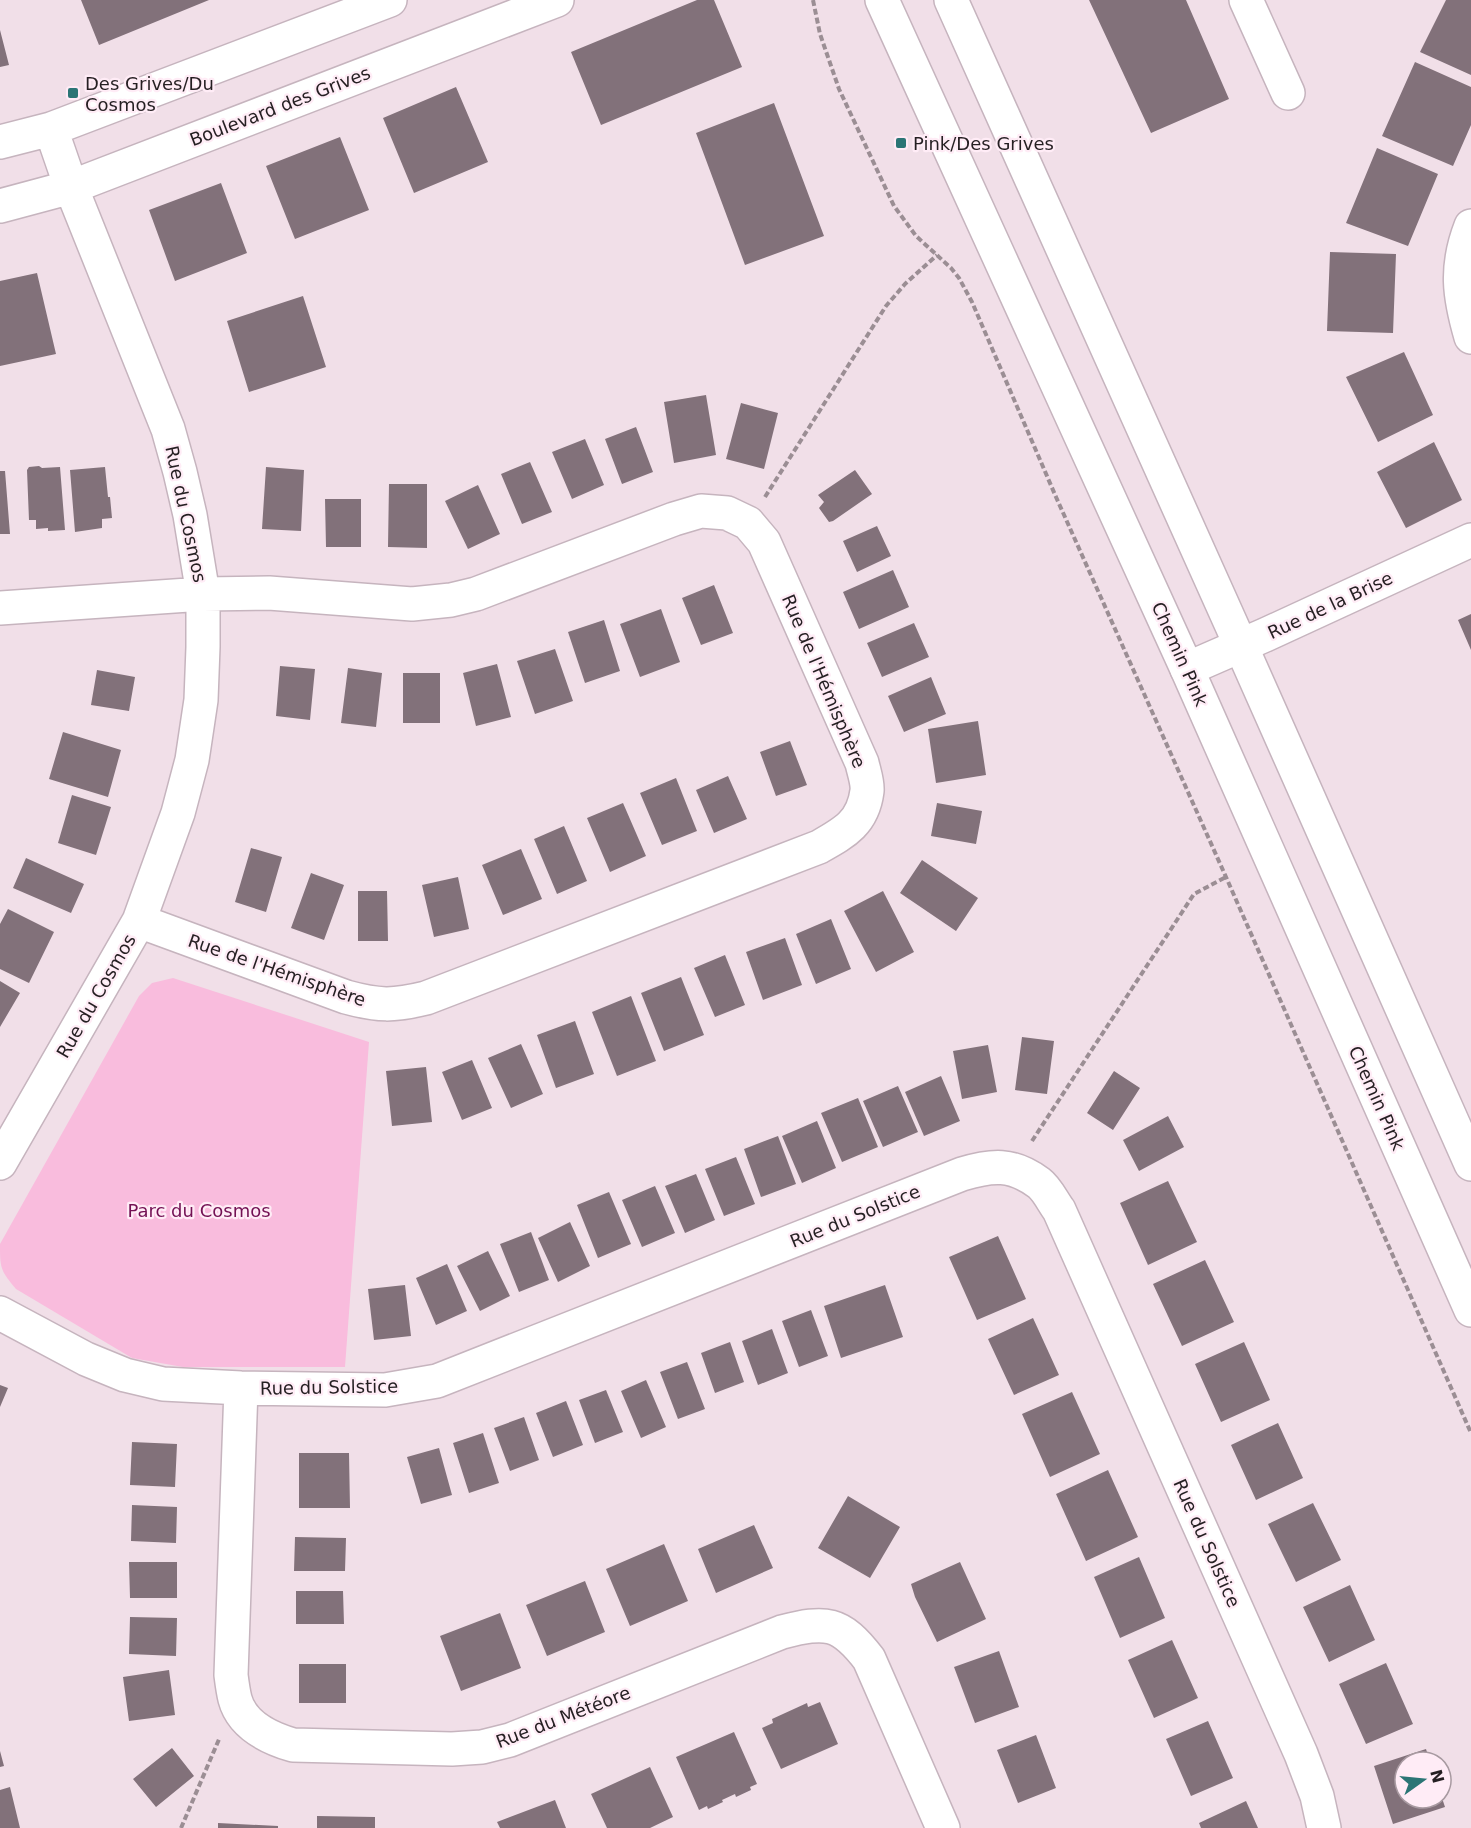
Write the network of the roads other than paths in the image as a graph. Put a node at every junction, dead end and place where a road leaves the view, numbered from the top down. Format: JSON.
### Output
{"nodes":[{"id":1,"x":390,"y":0,"type":"edge"},
{"id":2,"x":557,"y":0,"type":"edge"},
{"id":3,"x":882,"y":0,"type":"edge"},
{"id":4,"x":951,"y":0,"type":"edge"},
{"id":5,"x":1246,"y":0,"type":"edge"},
{"id":6,"x":508,"y":9,"type":"edge"},
{"id":7,"x":1288,"y":93,"type":"dead end"},
{"id":8,"x":51,"y":129,"type":"junction"},
{"id":9,"x":0,"y":142,"type":"edge"},
{"id":10,"x":71,"y":187,"type":"junction"},
{"id":11,"x":0,"y":206,"type":"edge"},
{"id":12,"x":1471,"y":226,"type":"edge"},
{"id":13,"x":1471,"y":338,"type":"edge"},
{"id":14,"x":1471,"y":540,"type":"edge"},
{"id":15,"x":202,"y":594,"type":"junction"},
{"id":16,"x":0,"y":608,"type":"edge"},
{"id":17,"x":1241,"y":646,"type":"junction"},
{"id":18,"x":1187,"y":669,"type":"junction"},
{"id":19,"x":139,"y":921,"type":"junction"},
{"id":20,"x":0,"y":1163,"type":"edge"},
{"id":21,"x":1471,"y":1164,"type":"edge"},
{"id":22,"x":1471,"y":1310,"type":"edge"},
{"id":23,"x":0,"y":1313,"type":"edge"},
{"id":24,"x":241,"y":1388,"type":"junction"},
{"id":25,"x":943,"y":1828,"type":"edge"},
{"id":26,"x":1324,"y":1828,"type":"edge"}],
"edges":[{"from":1,"to":8,"type":"street"},
{"from":2,"to":6,"type":"street","name":"Boulevard des Grives"},
{"from":3,"to":18,"type":"street","name":"Chemin Pink"},
{"from":4,"to":17,"type":"street"},
{"from":5,"to":7,"type":"street"},
{"from":6,"to":10,"type":"street","name":"Boulevard des Grives"},
{"from":8,"to":9,"type":"street"},
{"from":8,"to":10,"type":"street","name":"Rue du Cosmos"},
{"from":10,"to":11,"type":"street","name":"Boulevard des Grives"},
{"from":10,"to":15,"type":"street","name":"Rue du Cosmos"},
{"from":12,"to":13,"type":"street"},
{"from":14,"to":17,"type":"street","name":"Rue de la Brise"},
{"from":15,"to":16,"type":"street"},
{"from":15,"to":19,"type":"street","name":"Rue du Cosmos"},
{"from":15,"to":19,"type":"street","name":"Rue de l'Hémisphère"},
{"from":17,"to":18,"type":"street","name":"Rue de la Brise"},
{"from":17,"to":21,"type":"street"},
{"from":18,"to":22,"type":"street","name":"Chemin Pink"},
{"from":19,"to":20,"type":"street","name":"Rue du Cosmos"},
{"from":23,"to":24,"type":"street","name":"Rue du Solstice"},
{"from":24,"to":25,"type":"street","name":"Rue du Météore"},
{"from":24,"to":26,"type":"street","name":"Rue du Solstice"}]}
